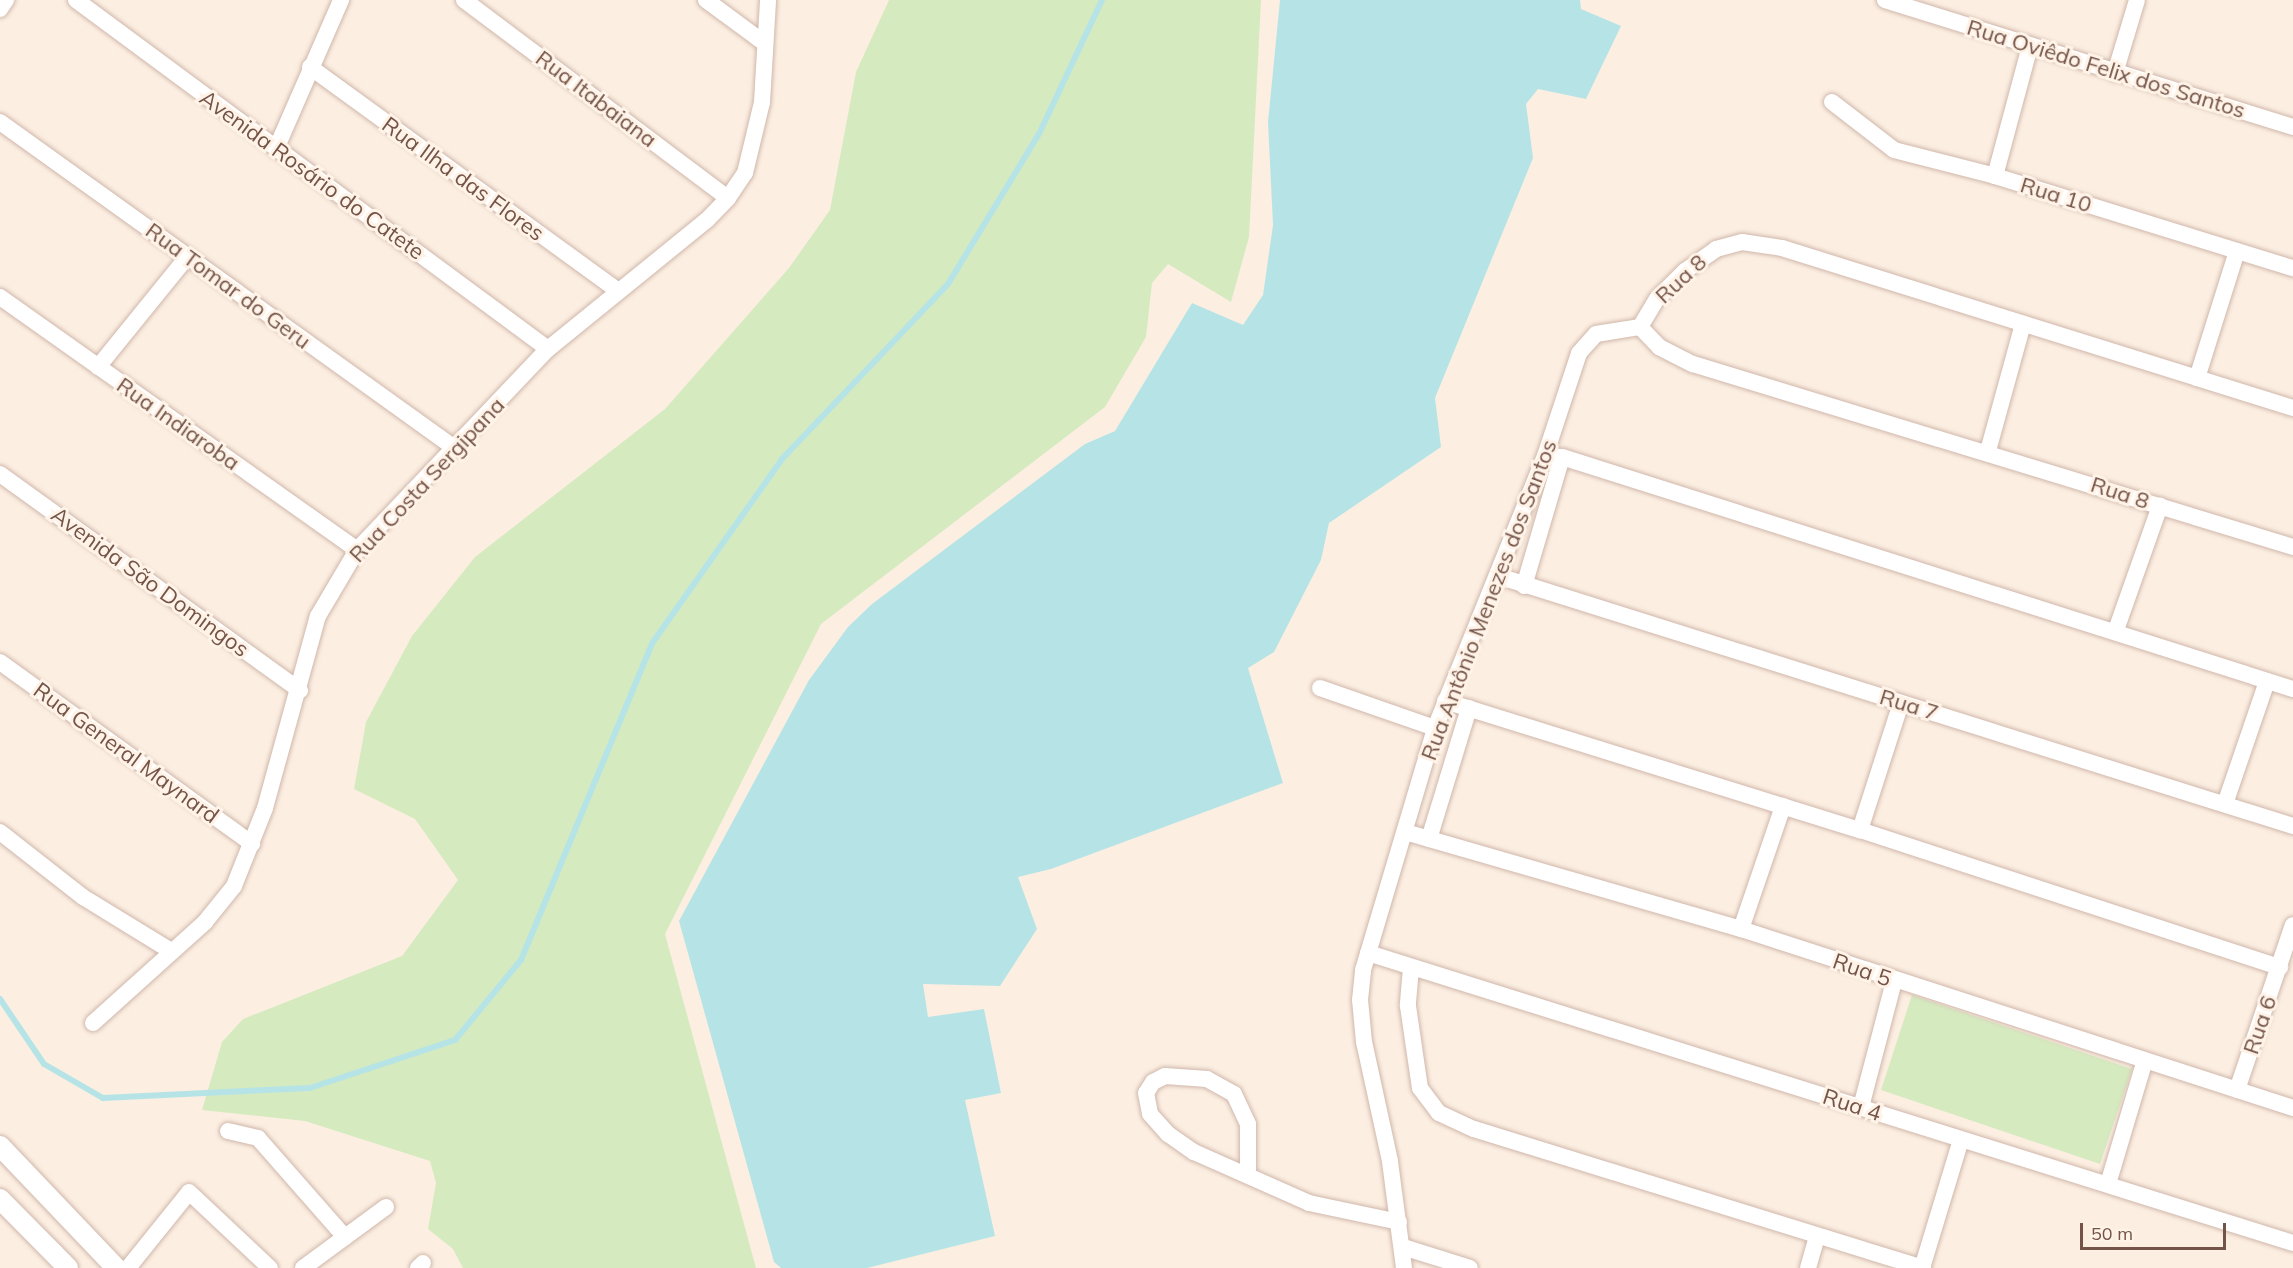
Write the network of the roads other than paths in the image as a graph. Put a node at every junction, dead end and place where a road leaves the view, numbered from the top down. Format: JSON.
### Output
{"nodes":[{"id":1,"x":6,"y":0,"type":"edge"},
{"id":2,"x":76,"y":0,"type":"edge"},
{"id":3,"x":341,"y":0,"type":"edge"},
{"id":4,"x":464,"y":0,"type":"edge"},
{"id":5,"x":706,"y":0,"type":"edge"},
{"id":6,"x":768,"y":0,"type":"edge"},
{"id":7,"x":1885,"y":0,"type":"edge"},
{"id":8,"x":2137,"y":0,"type":"edge"},
{"id":9,"x":0,"y":9,"type":"edge"},
{"id":10,"x":763,"y":42,"type":"junction"},
{"id":11,"x":2030,"y":46,"type":"junction"},
{"id":12,"x":310,"y":67,"type":"junction"},
{"id":13,"x":2115,"y":73,"type":"junction"},
{"id":14,"x":1832,"y":102,"type":"dead end"},
{"id":15,"x":0,"y":122,"type":"edge"},
{"id":16,"x":2293,"y":127,"type":"edge"},
{"id":17,"x":276,"y":149,"type":"junction"},
{"id":18,"x":1995,"y":176,"type":"junction"},
{"id":19,"x":728,"y":198,"type":"junction"},
{"id":20,"x":2237,"y":251,"type":"junction"},
{"id":21,"x":188,"y":257,"type":"junction"},
{"id":22,"x":2293,"y":267,"type":"edge"},
{"id":23,"x":617,"y":290,"type":"junction"},
{"id":24,"x":0,"y":297,"type":"edge"},
{"id":25,"x":2024,"y":324,"type":"junction"},
{"id":26,"x":1640,"y":327,"type":"junction"},
{"id":27,"x":548,"y":349,"type":"junction"},
{"id":28,"x":99,"y":367,"type":"junction"},
{"id":29,"x":2197,"y":378,"type":"junction"},
{"id":30,"x":2293,"y":408,"type":"edge"},
{"id":31,"x":456,"y":449,"type":"junction"},
{"id":32,"x":1988,"y":451,"type":"junction"},
{"id":33,"x":1553,"y":457,"type":"junction"},
{"id":34,"x":0,"y":474,"type":"edge"},
{"id":35,"x":2160,"y":506,"type":"junction"},
{"id":36,"x":2293,"y":547,"type":"edge"},
{"id":37,"x":357,"y":550,"type":"junction"},
{"id":38,"x":1498,"y":576,"type":"junction"},
{"id":39,"x":1524,"y":585,"type":"junction"},
{"id":40,"x":2116,"y":630,"type":"junction"},
{"id":41,"x":0,"y":662,"type":"edge"},
{"id":42,"x":2267,"y":681,"type":"junction"},
{"id":43,"x":1320,"y":688,"type":"dead end"},
{"id":44,"x":2293,"y":689,"type":"edge"},
{"id":45,"x":300,"y":690,"type":"junction"},
{"id":46,"x":1445,"y":701,"type":"junction"},
{"id":47,"x":1901,"y":703,"type":"junction"},
{"id":48,"x":1469,"y":708,"type":"junction"},
{"id":49,"x":1435,"y":728,"type":"junction"},
{"id":50,"x":2225,"y":804,"type":"junction"},
{"id":51,"x":1783,"y":806,"type":"junction"},
{"id":52,"x":2293,"y":826,"type":"edge"},
{"id":53,"x":1860,"y":830,"type":"junction"},
{"id":54,"x":0,"y":832,"type":"edge"},
{"id":55,"x":1405,"y":832,"type":"junction"},
{"id":56,"x":1429,"y":838,"type":"junction"},
{"id":57,"x":252,"y":844,"type":"junction"},
{"id":58,"x":2293,"y":925,"type":"edge"},
{"id":59,"x":1740,"y":929,"type":"junction"},
{"id":60,"x":171,"y":951,"type":"junction"},
{"id":61,"x":1368,"y":953,"type":"junction"},
{"id":62,"x":2280,"y":967,"type":"junction"},
{"id":63,"x":1411,"y":968,"type":"junction"},
{"id":64,"x":1894,"y":981,"type":"junction"},
{"id":65,"x":93,"y":1023,"type":"dead end"},
{"id":66,"x":2145,"y":1060,"type":"junction"},
{"id":67,"x":2237,"y":1090,"type":"junction"},
{"id":68,"x":1861,"y":1107,"type":"junction"},
{"id":69,"x":2293,"y":1108,"type":"edge"},
{"id":70,"x":228,"y":1131,"type":"dead end"},
{"id":71,"x":1961,"y":1140,"type":"junction"},
{"id":72,"x":0,"y":1146,"type":"edge"},
{"id":73,"x":1248,"y":1175,"type":"junction"},
{"id":74,"x":2108,"y":1184,"type":"junction"},
{"id":75,"x":0,"y":1199,"type":"edge"},
{"id":76,"x":386,"y":1207,"type":"dead end"},
{"id":77,"x":1399,"y":1222,"type":"junction"},
{"id":78,"x":1817,"y":1236,"type":"junction"},
{"id":79,"x":345,"y":1237,"type":"junction"},
{"id":80,"x":2293,"y":1243,"type":"edge"},
{"id":81,"x":1403,"y":1247,"type":"junction"},
{"id":82,"x":68,"y":1268,"type":"edge"},
{"id":83,"x":116,"y":1268,"type":"edge"},
{"id":84,"x":128,"y":1268,"type":"edge"},
{"id":85,"x":270,"y":1268,"type":"edge"},
{"id":86,"x":303,"y":1268,"type":"edge"},
{"id":87,"x":1404,"y":1268,"type":"edge"},
{"id":88,"x":1470,"y":1268,"type":"edge"},
{"id":89,"x":1808,"y":1268,"type":"edge"},
{"id":90,"x":1922,"y":1268,"type":"edge"}],
"edges":[{"from":1,"to":9,"type":"street"},
{"from":2,"to":17,"type":"street","name":"Avenida Rosário do Catete"},
{"from":3,"to":12,"type":"street"},
{"from":4,"to":19,"type":"street","name":"Rua Itabaiana"},
{"from":5,"to":10,"type":"street"},
{"from":6,"to":10,"type":"street","name":"Rua Costa Sergipana"},
{"from":7,"to":11,"type":"street","name":"Rua Oviêdo Felix dos Santos"},
{"from":8,"to":13,"type":"street"},
{"from":10,"to":19,"type":"street","name":"Rua Costa Sergipana"},
{"from":11,"to":13,"type":"street","name":"Rua Oviêdo Felix dos Santos"},
{"from":11,"to":18,"type":"street"},
{"from":12,"to":17,"type":"street"},
{"from":12,"to":23,"type":"street","name":"Rua Ilha das Flores"},
{"from":13,"to":16,"type":"street","name":"Rua Oviêdo Felix dos Santos"},
{"from":14,"to":18,"type":"street","name":"Rua 10"},
{"from":15,"to":21,"type":"street","name":"Rua Tomar do Geru"},
{"from":17,"to":27,"type":"street","name":"Avenida Rosário do Catete"},
{"from":18,"to":20,"type":"street","name":"Rua 10"},
{"from":19,"to":23,"type":"street","name":"Rua Costa Sergipana"},
{"from":20,"to":22,"type":"street","name":"Rua 10"},
{"from":20,"to":29,"type":"street"},
{"from":21,"to":28,"type":"street"},
{"from":21,"to":31,"type":"street","name":"Rua Tomar do Geru"},
{"from":23,"to":27,"type":"street","name":"Rua Costa Sergipana"},
{"from":24,"to":28,"type":"street","name":"Rua Indiaroba"},
{"from":25,"to":26,"type":"street","name":"Rua 8"},
{"from":25,"to":29,"type":"street","name":"Rua 8"},
{"from":25,"to":32,"type":"street"},
{"from":26,"to":32,"type":"street","name":"Rua 8"},
{"from":26,"to":33,"type":"street","name":"Rua Antônio Menezes dos Santos"},
{"from":27,"to":31,"type":"street","name":"Rua Costa Sergipana"},
{"from":28,"to":37,"type":"street","name":"Rua Indiaroba"},
{"from":29,"to":30,"type":"street","name":"Rua 8"},
{"from":31,"to":37,"type":"street","name":"Rua Costa Sergipana"},
{"from":32,"to":35,"type":"street","name":"Rua 8"},
{"from":33,"to":38,"type":"street","name":"Rua Antônio Menezes dos Santos"},
{"from":33,"to":39,"type":"street"},
{"from":33,"to":40,"type":"street"},
{"from":34,"to":45,"type":"street","name":"Avenida São Domingos"},
{"from":35,"to":36,"type":"street","name":"Rua 8"},
{"from":35,"to":40,"type":"street"},
{"from":37,"to":45,"type":"street","name":"Rua Costa Sergipana"},
{"from":38,"to":39,"type":"street","name":"Rua 7"},
{"from":38,"to":46,"type":"street","name":"Rua Antônio Menezes dos Santos"},
{"from":39,"to":47,"type":"street","name":"Rua 7"},
{"from":40,"to":42,"type":"street"},
{"from":41,"to":57,"type":"street","name":"Rua General Maynard"},
{"from":42,"to":44,"type":"street"},
{"from":42,"to":50,"type":"street"},
{"from":43,"to":49,"type":"street"},
{"from":45,"to":57,"type":"street","name":"Rua Costa Sergipana"},
{"from":46,"to":48,"type":"street"},
{"from":46,"to":49,"type":"street","name":"Rua Antônio Menezes dos Santos"},
{"from":47,"to":50,"type":"street","name":"Rua 7"},
{"from":47,"to":53,"type":"street"},
{"from":48,"to":51,"type":"street"},
{"from":48,"to":56,"type":"street"},
{"from":49,"to":55,"type":"street","name":"Rua Antônio Menezes dos Santos"},
{"from":50,"to":52,"type":"street","name":"Rua 7"},
{"from":51,"to":53,"type":"street"},
{"from":51,"to":59,"type":"street"},
{"from":53,"to":62,"type":"street"},
{"from":54,"to":60,"type":"street"},
{"from":55,"to":56,"type":"street","name":"Rua 5"},
{"from":55,"to":61,"type":"street","name":"Rua Antônio Menezes dos Santos"},
{"from":56,"to":59,"type":"street","name":"Rua 5"},
{"from":57,"to":60,"type":"street","name":"Rua Costa Sergipana"},
{"from":58,"to":62,"type":"street","name":"Rua 6"},
{"from":59,"to":64,"type":"street","name":"Rua 5"},
{"from":60,"to":65,"type":"street","name":"Rua Costa Sergipana"},
{"from":61,"to":63,"type":"street","name":"Rua 4"},
{"from":61,"to":77,"type":"street","name":"Rua Antônio Menezes dos Santos"},
{"from":62,"to":67,"type":"street","name":"Rua 6"},
{"from":63,"to":68,"type":"street","name":"Rua 4"},
{"from":63,"to":78,"type":"street"},
{"from":64,"to":66,"type":"street","name":"Rua 5"},
{"from":64,"to":68,"type":"street"},
{"from":66,"to":67,"type":"street","name":"Rua 5"},
{"from":66,"to":74,"type":"street"},
{"from":67,"to":69,"type":"street","name":"Rua 5"},
{"from":68,"to":71,"type":"street","name":"Rua 4"},
{"from":70,"to":79,"type":"street"},
{"from":71,"to":74,"type":"street","name":"Rua 4"},
{"from":71,"to":90,"type":"street"},
{"from":72,"to":83,"type":"street"},
{"from":73,"to":73,"type":"street"},
{"from":73,"to":77,"type":"street"},
{"from":74,"to":80,"type":"street","name":"Rua 4"},
{"from":75,"to":82,"type":"street"},
{"from":76,"to":79,"type":"street"},
{"from":77,"to":81,"type":"street","name":"Rua Antônio Menezes dos Santos"},
{"from":78,"to":89,"type":"street"},
{"from":78,"to":90,"type":"street"},
{"from":79,"to":86,"type":"street"},
{"from":81,"to":87,"type":"street","name":"Rua Antônio Menezes dos Santos"},
{"from":81,"to":88,"type":"street"},
{"from":84,"to":85,"type":"street"}]}
